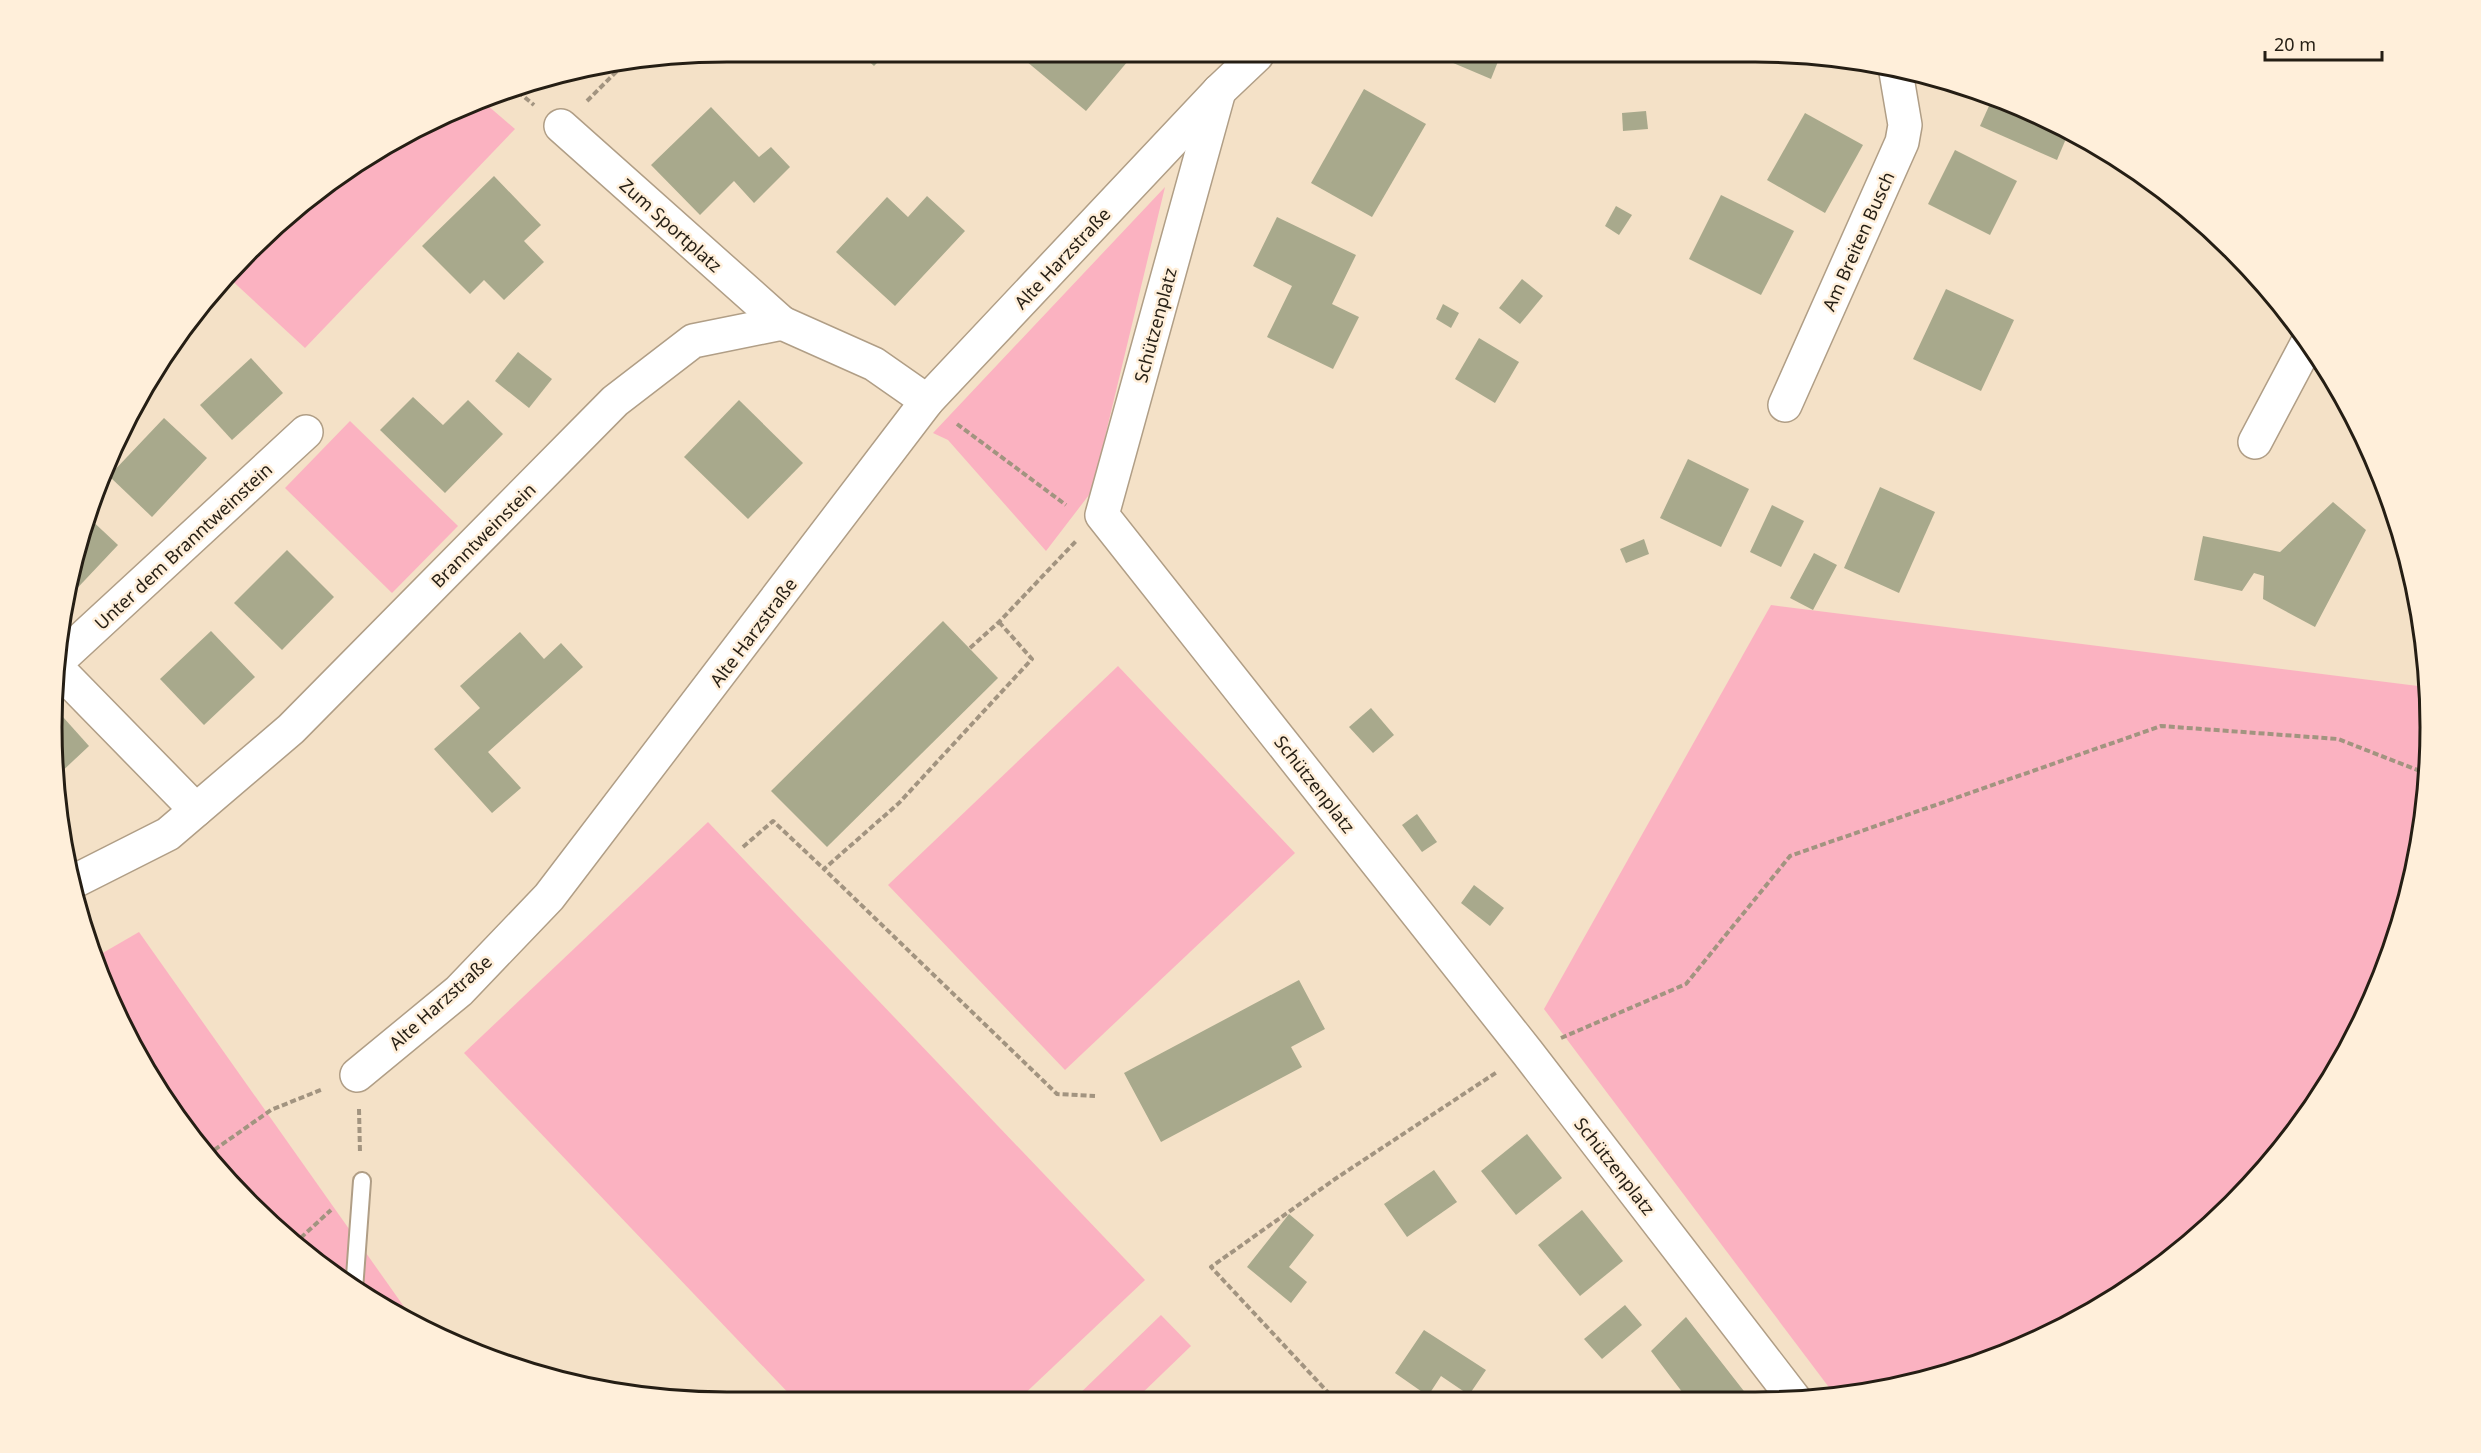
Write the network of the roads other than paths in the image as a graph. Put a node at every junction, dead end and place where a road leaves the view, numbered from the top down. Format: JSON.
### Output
{"nodes":[{"id":1,"x":1249,"y":62,"type":"edge"},
{"id":2,"x":1897,"y":77,"type":"edge"},
{"id":3,"x":1219,"y":91,"type":"junction"},
{"id":4,"x":561,"y":126,"type":"road end"},
{"id":5,"x":782,"y":323,"type":"junction"},
{"id":6,"x":2303,"y":351,"type":"edge"},
{"id":7,"x":927,"y":401,"type":"junction"},
{"id":8,"x":1785,"y":405,"type":"dead end"},
{"id":9,"x":306,"y":432,"type":"dead end"},
{"id":10,"x":2255,"y":442,"type":"dead end"},
{"id":11,"x":66,"y":654,"type":"edge"},
{"id":12,"x":64,"y":676,"type":"edge"},
{"id":13,"x":196,"y":810,"type":"junction"},
{"id":14,"x":79,"y":879,"type":"edge"},
{"id":15,"x":357,"y":1075,"type":"road end"},
{"id":16,"x":362,"y":1181,"type":"dead end"},
{"id":17,"x":355,"y":1278,"type":"edge"},
{"id":18,"x":1788,"y":1390,"type":"edge"}],
"edges":[{"from":1,"to":3,"type":"street","name":"Alte Harzstraße"},
{"from":2,"to":8,"type":"street","name":"Am Breiten Busch"},
{"from":3,"to":7,"type":"street","name":"Alte Harzstraße"},
{"from":3,"to":18,"type":"street","name":"Schützenplatz"},
{"from":4,"to":5,"type":"street","name":"Zum Sportplatz"},
{"from":5,"to":7,"type":"street"},
{"from":5,"to":13,"type":"street","name":"Branntweinstein"},
{"from":6,"to":10,"type":"street"},
{"from":7,"to":15,"type":"street","name":"Alte Harzstraße"},
{"from":9,"to":11,"type":"street","name":"Unter dem Branntweinstein"},
{"from":12,"to":13,"type":"street"},
{"from":13,"to":14,"type":"street","name":"Branntweinstein"},
{"from":16,"to":17,"type":"lane"}]}
